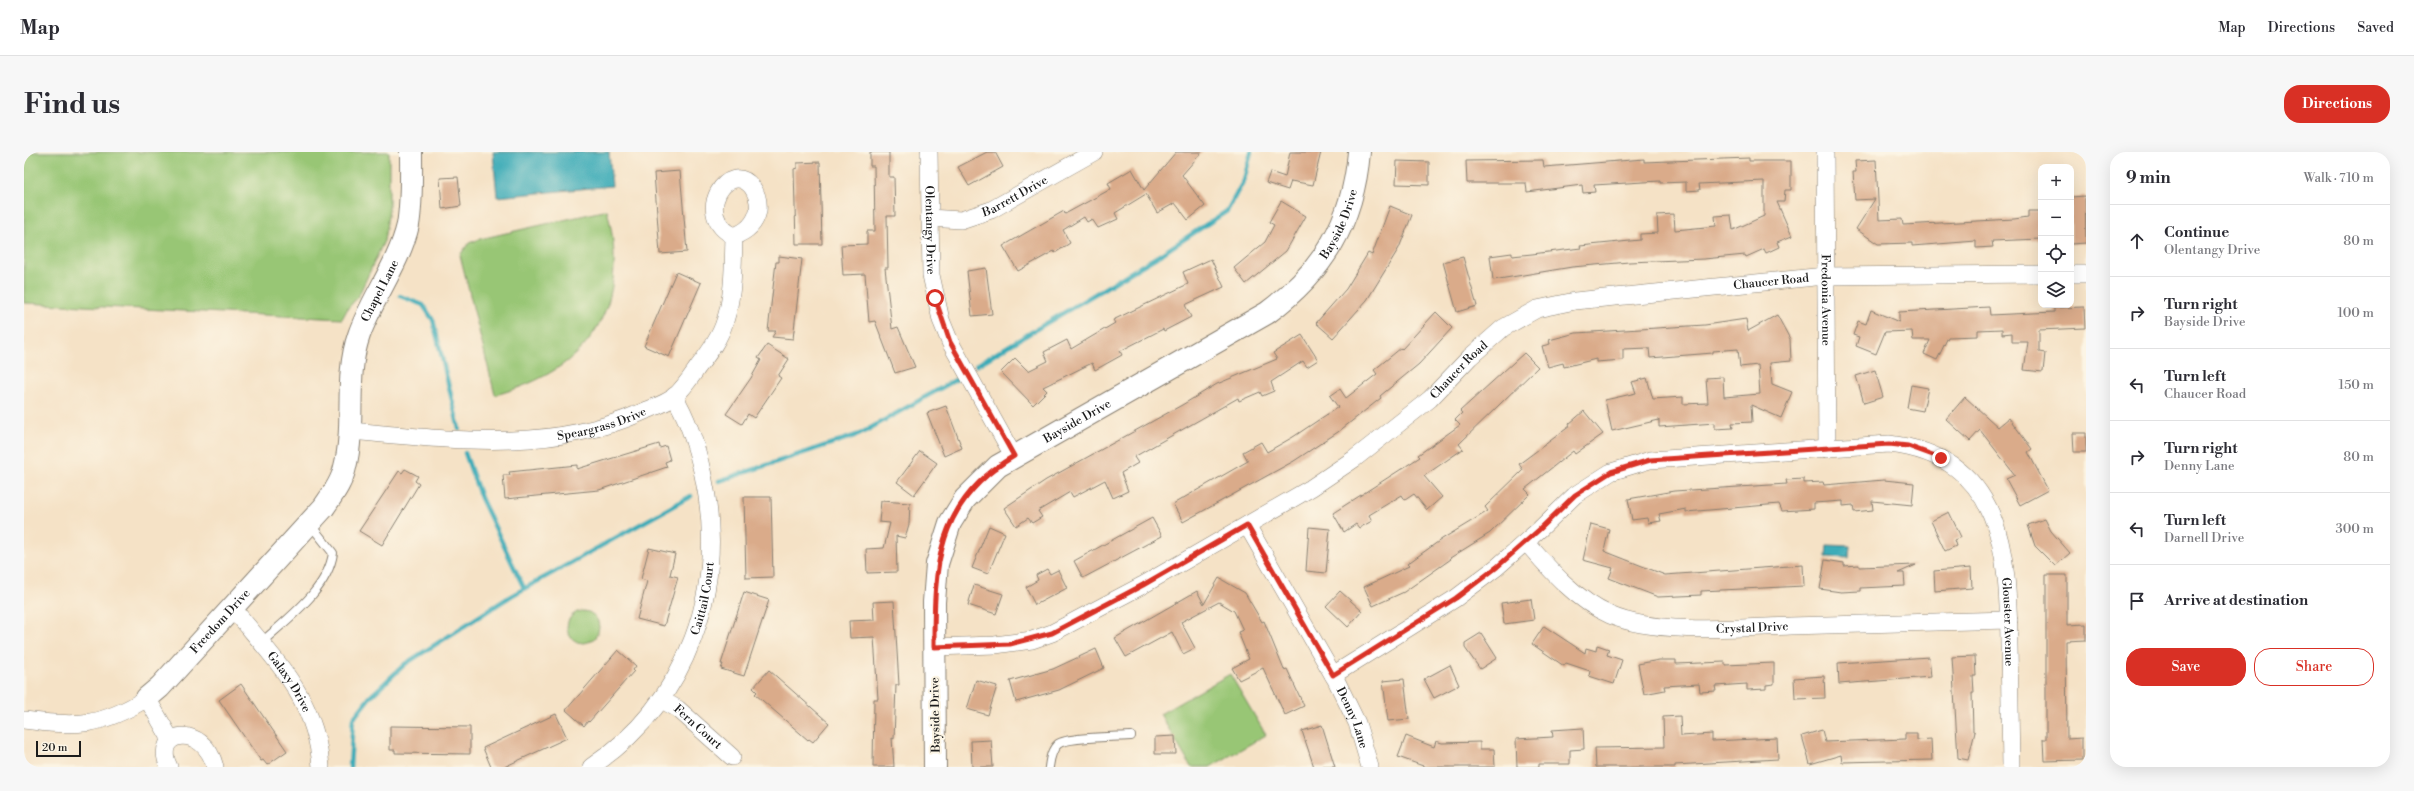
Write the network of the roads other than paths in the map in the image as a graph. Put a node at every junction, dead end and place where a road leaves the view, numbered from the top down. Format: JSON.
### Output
{"nodes":[{"id":1,"x":411,"y":152,"type":"edge"},
{"id":2,"x":929,"y":152,"type":"edge"},
{"id":3,"x":1094,"y":152,"type":"edge"},
{"id":4,"x":1359,"y":152,"type":"edge"},
{"id":5,"x":1825,"y":152,"type":"edge"},
{"id":6,"x":929,"y":218,"type":"junction"},
{"id":7,"x":734,"y":236,"type":"dead end"},
{"id":8,"x":2038,"y":274,"type":"edge"},
{"id":9,"x":2074,"y":274,"type":"edge"},
{"id":10,"x":2086,"y":274,"type":"edge"},
{"id":11,"x":1825,"y":276,"type":"junction"},
{"id":12,"x":674,"y":396,"type":"junction"},
{"id":13,"x":349,"y":431,"type":"junction"},
{"id":14,"x":1827,"y":449,"type":"junction"},
{"id":15,"x":1014,"y":456,"type":"junction"},
{"id":16,"x":309,"y":523,"type":"junction"},
{"id":17,"x":1247,"y":525,"type":"junction"},
{"id":18,"x":1526,"y":542,"type":"junction"},
{"id":19,"x":233,"y":608,"type":"junction"},
{"id":20,"x":2009,"y":620,"type":"junction"},
{"id":21,"x":261,"y":643,"type":"junction"},
{"id":22,"x":934,"y":647,"type":"junction"},
{"id":23,"x":1333,"y":675,"type":"junction"},
{"id":24,"x":147,"y":698,"type":"junction"},
{"id":25,"x":662,"y":700,"type":"junction"},
{"id":26,"x":24,"y":720,"type":"edge"},
{"id":27,"x":1131,"y":736,"type":"dead end"},
{"id":28,"x":172,"y":740,"type":"junction"},
{"id":29,"x":732,"y":757,"type":"dead end"},
{"id":30,"x":169,"y":767,"type":"edge"},
{"id":31,"x":215,"y":767,"type":"edge"},
{"id":32,"x":321,"y":767,"type":"edge"},
{"id":33,"x":591,"y":767,"type":"edge"},
{"id":34,"x":936,"y":767,"type":"edge"},
{"id":35,"x":1049,"y":767,"type":"edge"},
{"id":36,"x":1370,"y":767,"type":"edge"},
{"id":37,"x":2011,"y":767,"type":"edge"}],
"edges":[{"from":1,"to":13,"type":"street","name":"Chapel Lane"},
{"from":2,"to":6,"type":"street","name":"Olentangy Drive"},
{"from":3,"to":6,"type":"street","name":"Barrett Drive"},
{"from":4,"to":15,"type":"street","name":"Bayside Drive"},
{"from":5,"to":11,"type":"street","name":"Fredonia Avenue"},
{"from":6,"to":15,"type":"street","name":"Olentangy Drive"},
{"from":7,"to":12,"type":"street","name":"Speargrass Drive"},
{"from":8,"to":11,"type":"street","name":"Chaucer Road"},
{"from":9,"to":10,"type":"street"},
{"from":11,"to":14,"type":"street","name":"Fredonia Avenue"},
{"from":11,"to":17,"type":"street","name":"Chaucer Road"},
{"from":12,"to":13,"type":"street","name":"Speargrass Drive"},
{"from":12,"to":25,"type":"street","name":"Caittail Court"},
{"from":13,"to":16,"type":"street","name":"Freedom Drive"},
{"from":14,"to":18,"type":"street","name":"Glouster Avenue"},
{"from":14,"to":20,"type":"street","name":"Glouster Avenue"},
{"from":15,"to":22,"type":"street","name":"Bayside Drive"},
{"from":16,"to":19,"type":"street","name":"Freedom Drive"},
{"from":16,"to":21,"type":"lane"},
{"from":17,"to":22,"type":"street","name":"Chaucer Road"},
{"from":17,"to":23,"type":"street","name":"Denny Lane"},
{"from":18,"to":20,"type":"street","name":"Crystal Drive"},
{"from":18,"to":23,"type":"street","name":"Glouster Avenue"},
{"from":19,"to":21,"type":"street","name":"Galaxy Drive"},
{"from":19,"to":24,"type":"street","name":"Freedom Drive"},
{"from":20,"to":37,"type":"street","name":"Glouster Avenue"},
{"from":21,"to":32,"type":"street","name":"Galaxy Drive"},
{"from":22,"to":34,"type":"street","name":"Bayside Drive"},
{"from":23,"to":36,"type":"street","name":"Denny Lane"},
{"from":24,"to":26,"type":"street","name":"Freedom Drive"},
{"from":24,"to":28,"type":"street"},
{"from":25,"to":29,"type":"street","name":"Fern Court"},
{"from":25,"to":33,"type":"street","name":"Caittail Court"},
{"from":27,"to":35,"type":"lane"},
{"from":28,"to":30,"type":"street"},
{"from":28,"to":31,"type":"street"}]}
